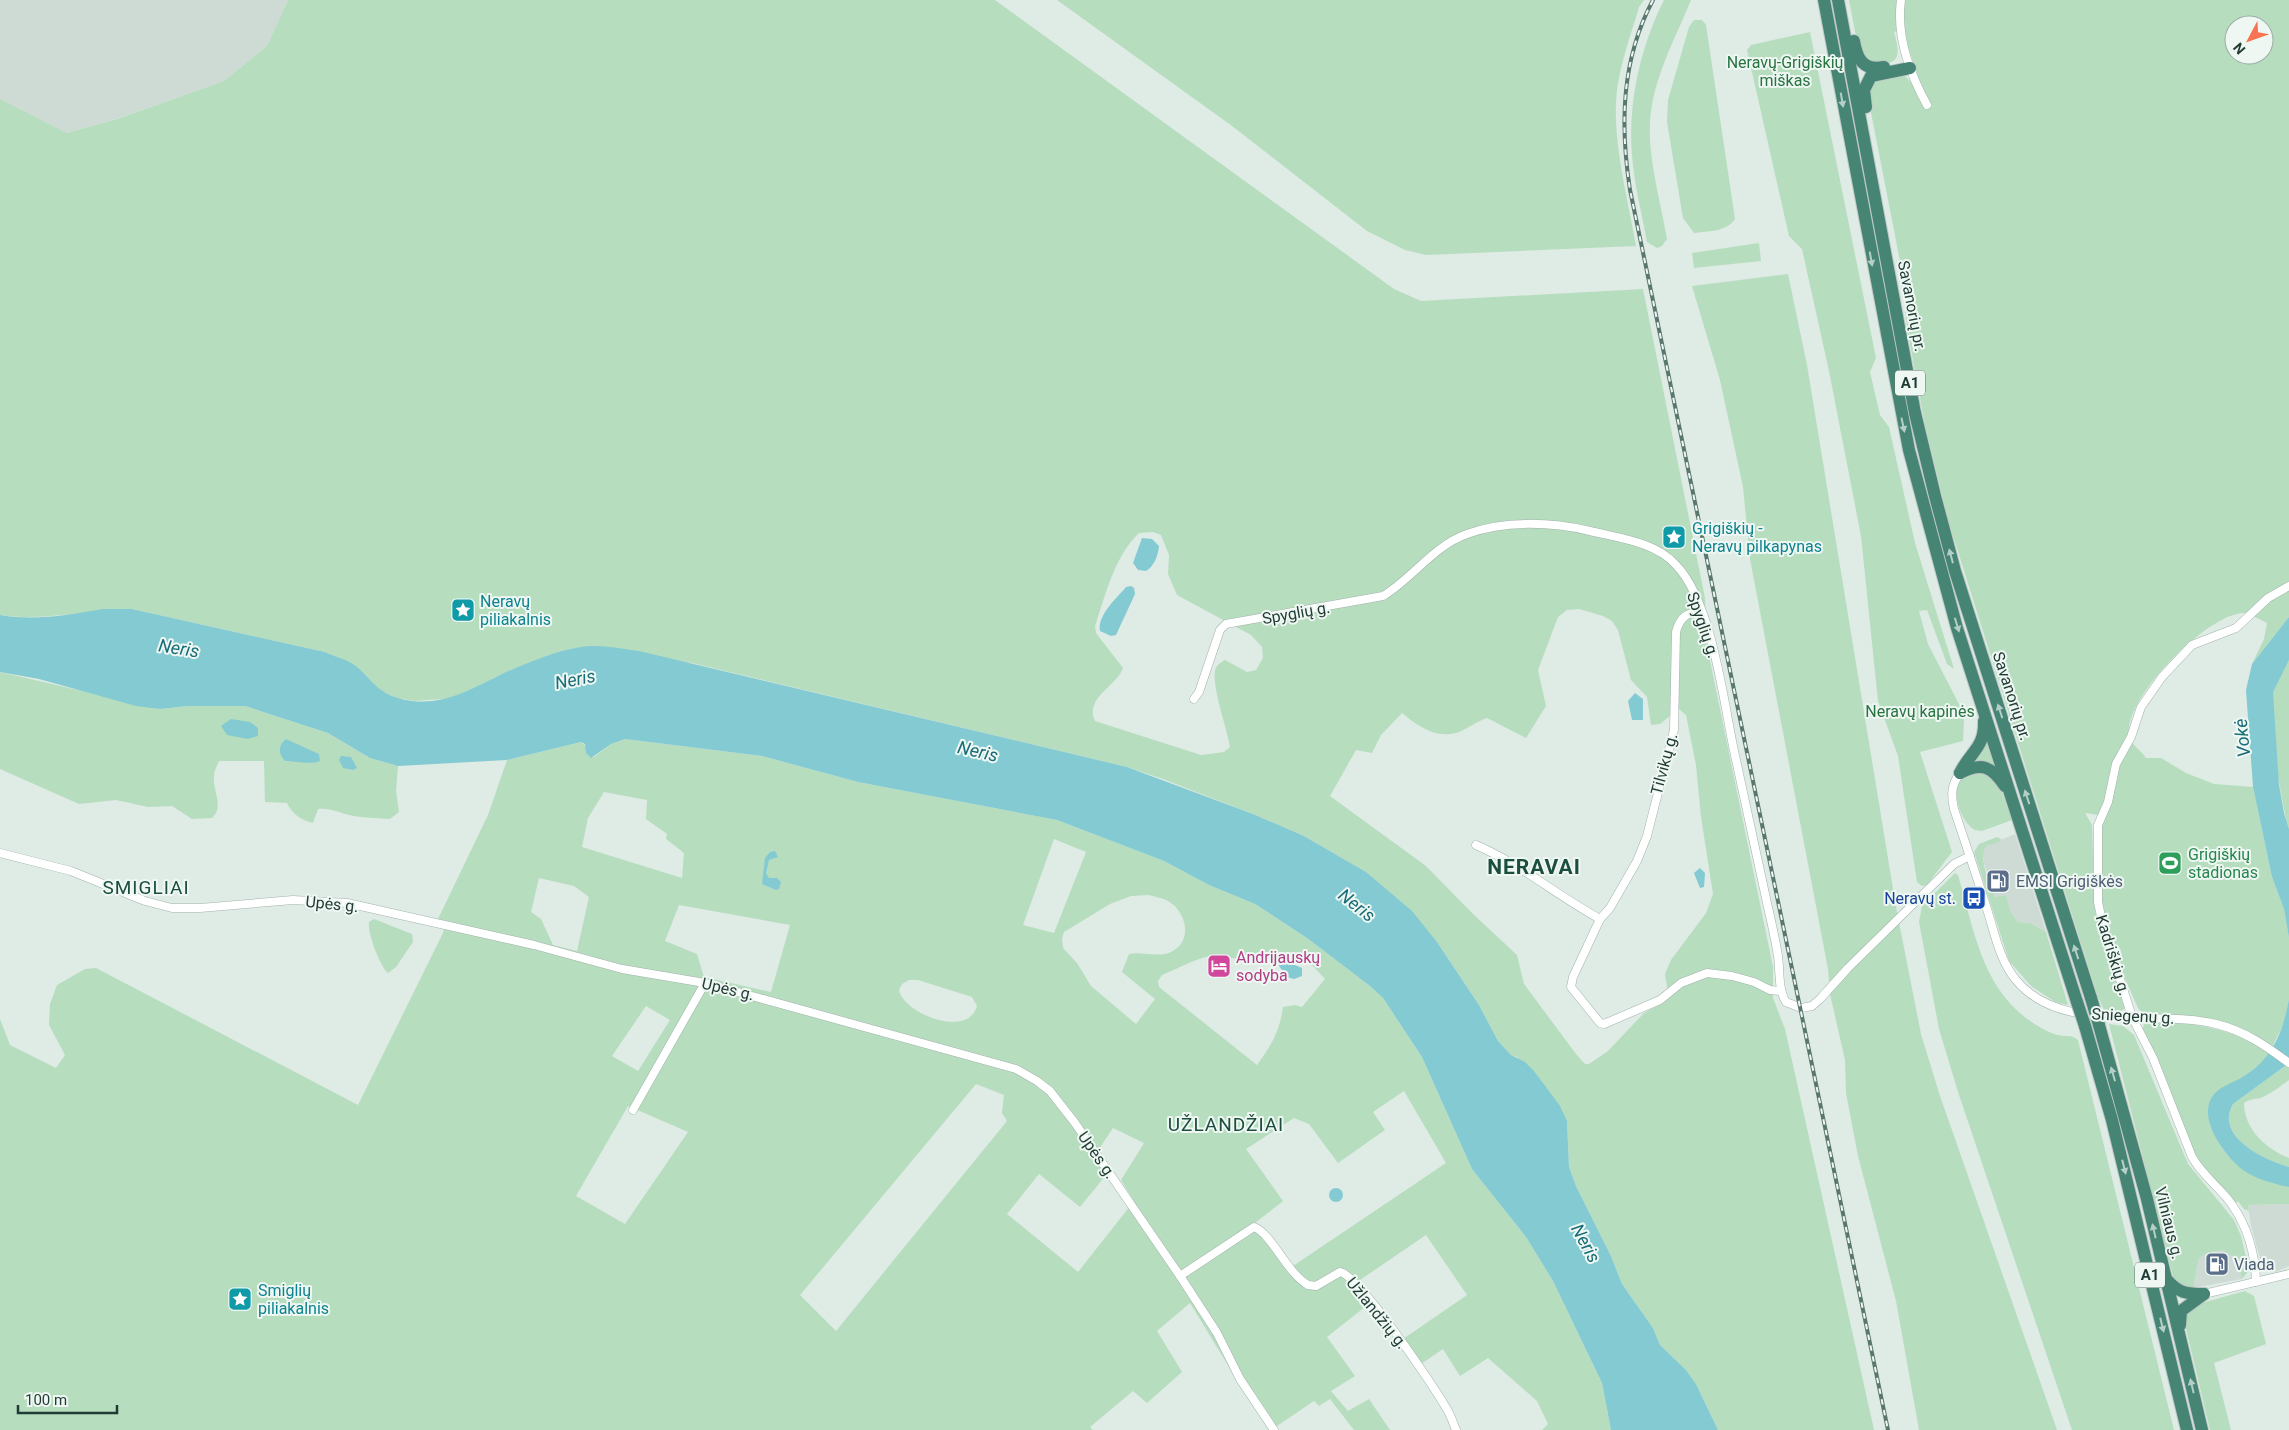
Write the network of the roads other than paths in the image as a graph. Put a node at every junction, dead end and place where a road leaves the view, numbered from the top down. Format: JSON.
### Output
{"nodes":[{"id":1,"x":1824,"y":0,"type":"edge"},
{"id":2,"x":1838,"y":0,"type":"edge"},
{"id":3,"x":1846,"y":0,"type":"edge"},
{"id":4,"x":1901,"y":0,"type":"edge"},
{"id":5,"x":1909,"y":65,"type":"junction"},
{"id":6,"x":1927,"y":105,"type":"dead end"},
{"id":7,"x":1915,"y":413,"type":"junction"},
{"id":8,"x":2289,"y":586,"type":"edge"},
{"id":9,"x":1700,"y":610,"type":"junction"},
{"id":10,"x":1194,"y":699,"type":"dead end"},
{"id":11,"x":1984,"y":709,"type":"junction"},
{"id":12,"x":1960,"y":774,"type":"junction"},
{"id":13,"x":2014,"y":801,"type":"junction"},
{"id":14,"x":1476,"y":845,"type":"dead end"},
{"id":15,"x":0,"y":852,"type":"edge"},
{"id":16,"x":1970,"y":856,"type":"junction"},
{"id":17,"x":1600,"y":919,"type":"junction"},
{"id":18,"x":2041,"y":921,"type":"dead end"},
{"id":19,"x":2054,"y":928,"type":"junction"},
{"id":20,"x":705,"y":983,"type":"junction"},
{"id":21,"x":1782,"y":991,"type":"junction"},
{"id":22,"x":2132,"y":1017,"type":"junction"},
{"id":23,"x":2099,"y":1025,"type":"joint"},
{"id":24,"x":2289,"y":1063,"type":"edge"},
{"id":25,"x":633,"y":1110,"type":"dead end"},
{"id":26,"x":2289,"y":1274,"type":"edge"},
{"id":27,"x":1180,"y":1276,"type":"junction"},
{"id":28,"x":2166,"y":1278,"type":"junction"},
{"id":29,"x":2256,"y":1282,"type":"junction"},
{"id":30,"x":2204,"y":1294,"type":"junction"},
{"id":31,"x":2181,"y":1343,"type":"junction"},
{"id":32,"x":1274,"y":1430,"type":"edge"},
{"id":33,"x":1456,"y":1430,"type":"edge"},
{"id":34,"x":2187,"y":1430,"type":"edge"},
{"id":35,"x":2202,"y":1430,"type":"edge"}],
"edges":[{"from":1,"to":11,"type":"highway","name":"Savanorių pr.","number":"A1","one_way":true},
{"from":2,"to":7,"type":"highway","name":"Savanorių pr.","number":"A1"},
{"from":3,"to":5,"type":"highway"},
{"from":4,"to":5,"type":"street"},
{"from":5,"to":6,"type":"street"},
{"from":5,"to":7,"type":"highway"},
{"from":23,"to":7,"type":"highway","name":"Savanorių pr.","number":"A1","one_way":true,"bridge":true},
{"from":8,"to":22,"type":"street","name":"Kadriškių g."},
{"from":9,"to":10,"type":"street","name":"Spyglių g."},
{"from":9,"to":17,"type":"street","name":"Tilvikų g."},
{"from":9,"to":21,"type":"street","name":"Spyglių g."},
{"from":11,"to":12,"type":"highway"},
{"from":11,"to":13,"type":"highway","number":"A1"},
{"from":12,"to":13,"type":"highway"},
{"from":12,"to":16,"type":"street","name":"Sniegenų g."},
{"from":13,"to":19,"type":"highway","number":"A1"},
{"from":14,"to":17,"type":"street"},
{"from":15,"to":20,"type":"street","name":"Upės g."},
{"from":16,"to":21,"type":"street"},
{"from":16,"to":22,"type":"street","name":"Sniegenų g."},
{"from":17,"to":21,"type":"street","name":"Tilvikų g."},
{"from":18,"to":19,"type":"highway"},
{"from":19,"to":34,"type":"highway","name":"Vilniaus g.","number":"A1","one_way":true,"bridge":true},
{"from":20,"to":25,"type":"street"},
{"from":20,"to":27,"type":"street","name":"Upės g."},
{"from":22,"to":24,"type":"street","name":"Sniegenų g."},
{"from":22,"to":29,"type":"street","name":"Kadriškių g."},
{"from":28,"to":23,"type":"highway","name":"Vilniaus g.","number":"A1","one_way":true},
{"from":26,"to":29,"type":"street"},
{"from":27,"to":32,"type":"street","name":"Upės g."},
{"from":27,"to":33,"type":"street","name":"Užlandžių g."},
{"from":28,"to":30,"type":"highway"},
{"from":28,"to":31,"type":"highway","name":"Vilniaus g.","number":"A1"},
{"from":29,"to":30,"type":"street"},
{"from":30,"to":31,"type":"highway"},
{"from":35,"to":31,"type":"highway","name":"Vilniaus g.","number":"A1","one_way":true}]}
